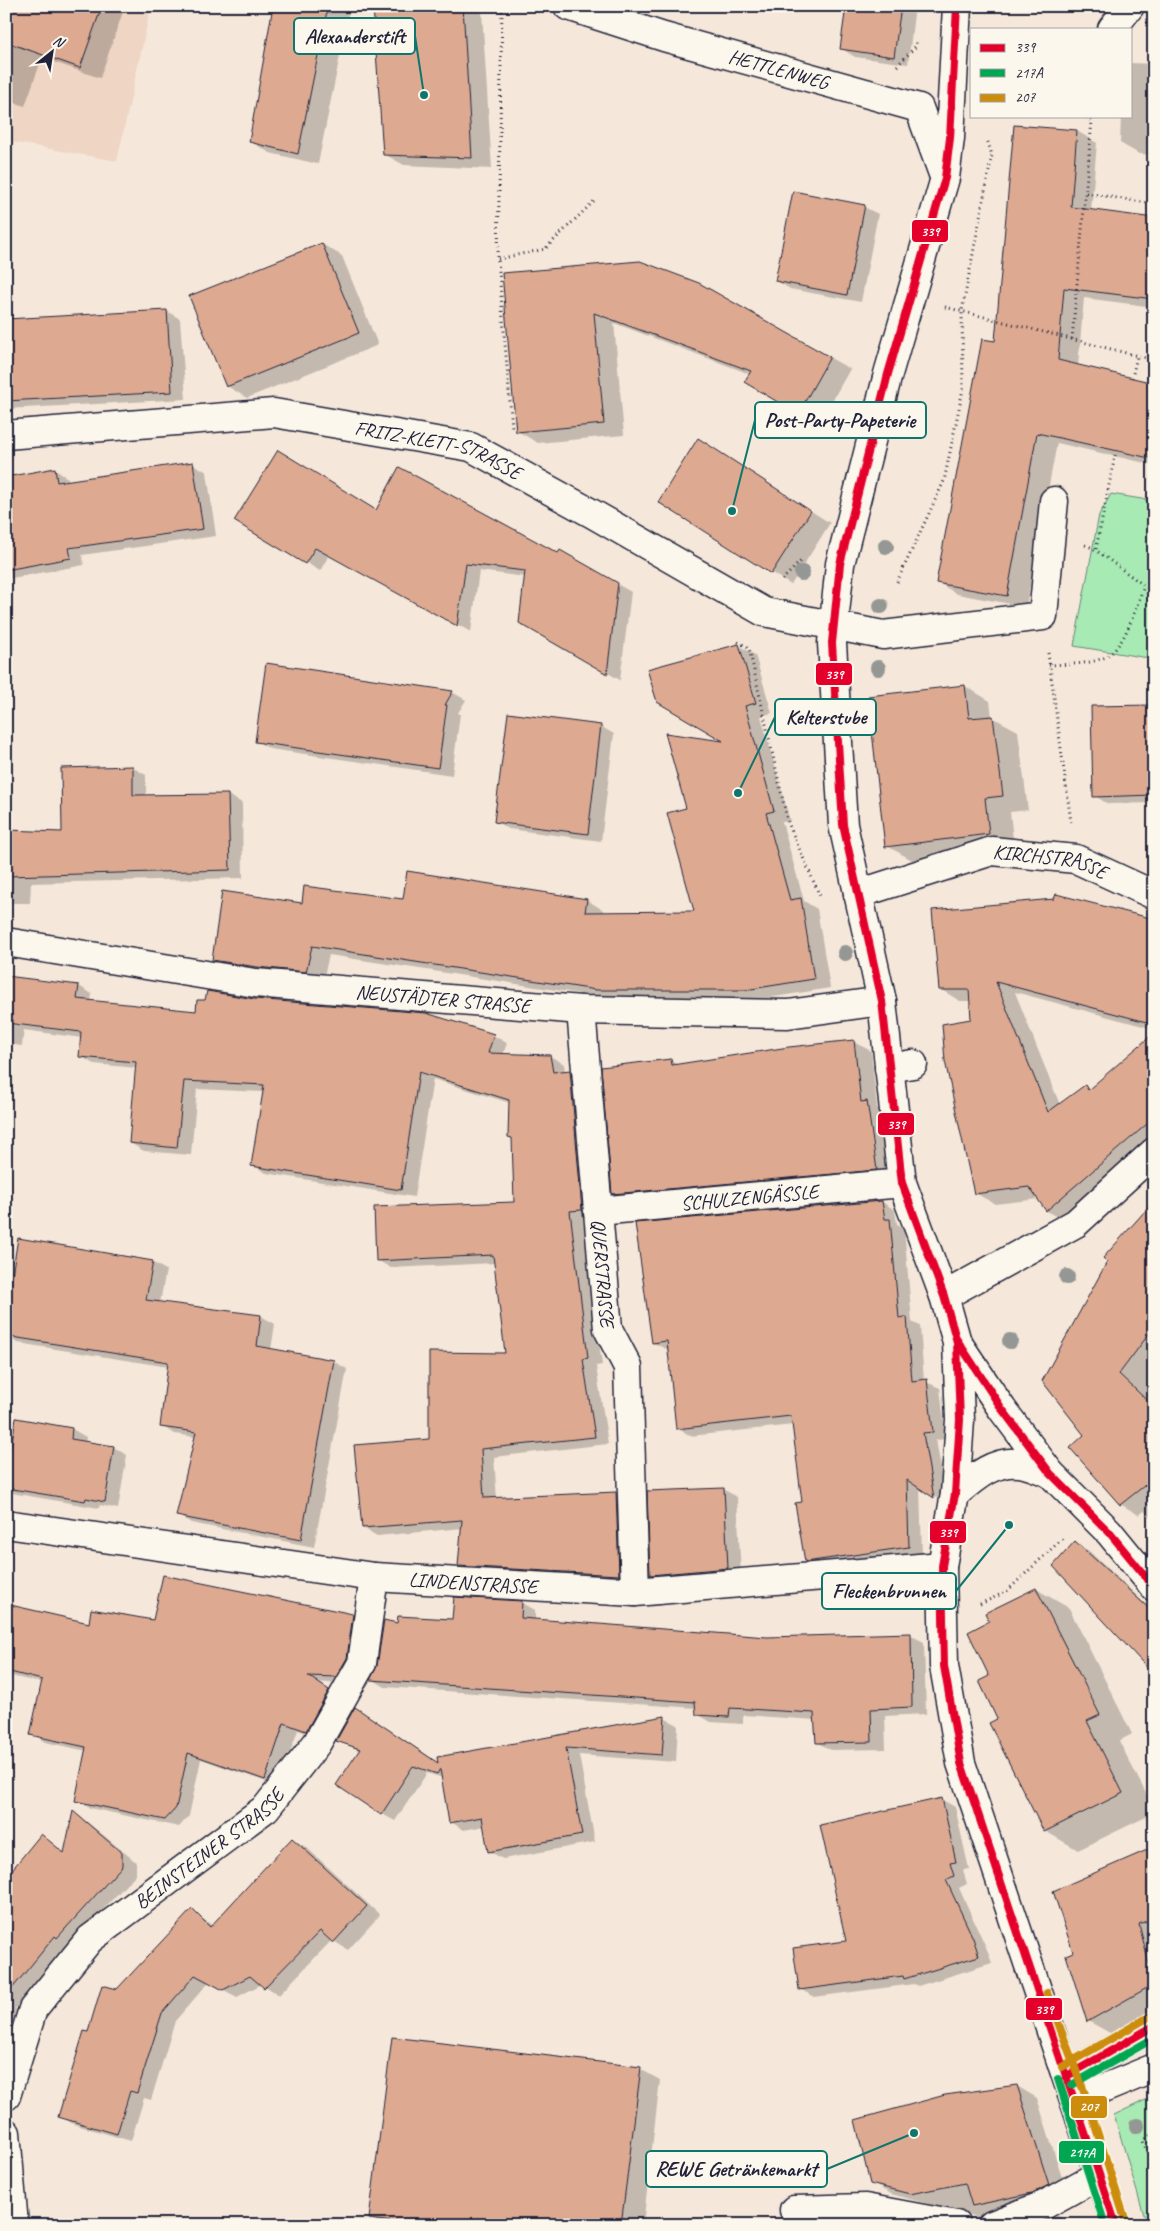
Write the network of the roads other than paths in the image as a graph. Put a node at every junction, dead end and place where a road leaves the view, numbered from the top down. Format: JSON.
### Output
{"nodes":[{"id":1,"x":568,"y":6,"type":"edge"},
{"id":2,"x":957,"y":6,"type":"edge"},
{"id":3,"x":1130,"y":6,"type":"edge"},
{"id":4,"x":1113,"y":28,"type":"edge"},
{"id":5,"x":979,"y":126,"type":"edge"},
{"id":6,"x":950,"y":138,"type":"junction"},
{"id":7,"x":945,"y":178,"type":"junction"},
{"id":8,"x":6,"y":435,"type":"edge"},
{"id":9,"x":1054,"y":501,"type":"dead end"},
{"id":10,"x":833,"y":625,"type":"junction"},
{"id":11,"x":858,"y":894,"type":"junction"},
{"id":12,"x":1154,"y":895,"type":"edge"},
{"id":13,"x":6,"y":942,"type":"edge"},
{"id":14,"x":882,"y":1001,"type":"junction"},
{"id":15,"x":581,"y":1010,"type":"junction"},
{"id":16,"x":1154,"y":1152,"type":"edge"},
{"id":17,"x":902,"y":1183,"type":"junction"},
{"id":18,"x":598,"y":1211,"type":"junction"},
{"id":19,"x":944,"y":1296,"type":"junction"},
{"id":20,"x":957,"y":1342,"type":"junction"},
{"id":21,"x":1050,"y":1473,"type":"junction"},
{"id":22,"x":955,"y":1494,"type":"junction"},
{"id":23,"x":6,"y":1524,"type":"edge"},
{"id":24,"x":942,"y":1566,"type":"junction"},
{"id":25,"x":374,"y":1577,"type":"junction"},
{"id":26,"x":1154,"y":1587,"type":"edge"},
{"id":27,"x":635,"y":1592,"type":"junction"},
{"id":28,"x":1154,"y":2026,"type":"edge"},
{"id":29,"x":1154,"y":2068,"type":"edge"},
{"id":30,"x":1072,"y":2088,"type":"junction"},
{"id":31,"x":6,"y":2096,"type":"edge"},
{"id":32,"x":6,"y":2133,"type":"edge"},
{"id":33,"x":1100,"y":2174,"type":"junction"},
{"id":34,"x":794,"y":2210,"type":"dead end"},
{"id":35,"x":14,"y":2225,"type":"edge"},
{"id":36,"x":956,"y":2225,"type":"edge"},
{"id":37,"x":992,"y":2225,"type":"edge"},
{"id":38,"x":1116,"y":2225,"type":"edge"}],
"edges":[{"from":1,"to":7,"type":"street","name":"HETTLENWEG"},
{"from":2,"to":6,"type":"street"},
{"from":3,"to":4,"type":"street"},
{"from":5,"to":6,"type":"street"},
{"from":6,"to":7,"type":"street"},
{"from":7,"to":10,"type":"street"},
{"from":8,"to":10,"type":"street","name":"FRITZ-KLETT-STRASSE"},
{"from":9,"to":10,"type":"street","name":"FRITZ-KLETT-STRASSE"},
{"from":10,"to":11,"type":"street"},
{"from":11,"to":12,"type":"street","name":"KIRCHSTRASSE"},
{"from":11,"to":14,"type":"street"},
{"from":13,"to":15,"type":"street","name":"NEUSTÄDTER STRASSE"},
{"from":14,"to":15,"type":"street","name":"NEUSTÄDTER STRASSE"},
{"from":14,"to":17,"type":"street"},
{"from":15,"to":18,"type":"street","name":"QUERSTRASSE"},
{"from":16,"to":19,"type":"street"},
{"from":17,"to":18,"type":"street","name":"SCHULZENGÄSSLE"},
{"from":17,"to":19,"type":"street"},
{"from":18,"to":27,"type":"street","name":"QUERSTRASSE"},
{"from":19,"to":20,"type":"street"},
{"from":20,"to":21,"type":"street"},
{"from":20,"to":22,"type":"street"},
{"from":21,"to":22,"type":"street"},
{"from":21,"to":26,"type":"street"},
{"from":22,"to":24,"type":"street"},
{"from":23,"to":25,"type":"street","name":"LINDENSTRASSE"},
{"from":24,"to":27,"type":"street","name":"LINDENSTRASSE"},
{"from":24,"to":30,"type":"street"},
{"from":25,"to":27,"type":"street","name":"LINDENSTRASSE"},
{"from":25,"to":31,"type":"street","name":"BEINSTEINER STRASSE"},
{"from":28,"to":30,"type":"street"},
{"from":29,"to":30,"type":"street"},
{"from":30,"to":33,"type":"street"},
{"from":32,"to":35,"type":"street"},
{"from":33,"to":37,"type":"street"},
{"from":33,"to":38,"type":"street"},
{"from":34,"to":36,"type":"street"}]}
